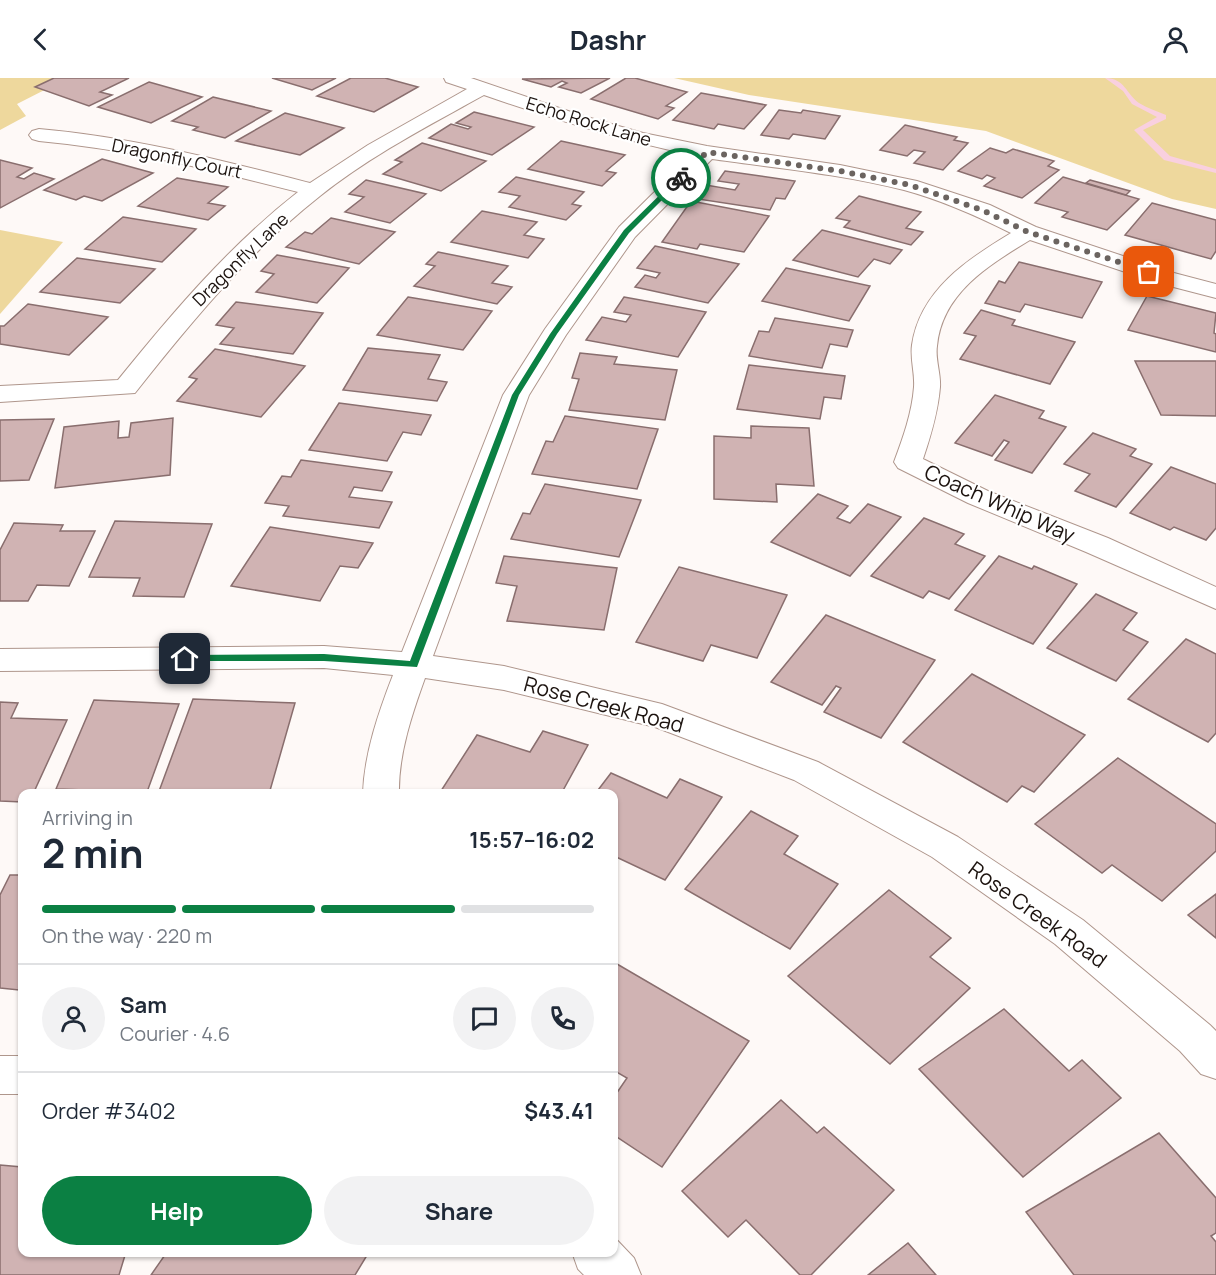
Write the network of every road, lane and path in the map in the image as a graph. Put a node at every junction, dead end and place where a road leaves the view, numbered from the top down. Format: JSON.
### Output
{"nodes":[{"id":1,"x":453,"y":78,"type":"edge"},
{"id":2,"x":482,"y":88,"type":"junction"},
{"id":3,"x":39,"y":135,"type":"dead end"},
{"id":4,"x":707,"y":152,"type":"junction"},
{"id":5,"x":314,"y":190,"type":"junction"},
{"id":6,"x":1028,"y":232,"type":"junction"},
{"id":7,"x":1216,"y":291,"type":"edge"},
{"id":8,"x":0,"y":394,"type":"edge"},
{"id":9,"x":1216,"y":599,"type":"edge"},
{"id":10,"x":0,"y":660,"type":"edge"},
{"id":11,"x":414,"y":664,"type":"junction"},
{"id":12,"x":381,"y":789,"type":"edge"},
{"id":13,"x":1216,"y":1060,"type":"edge"},
{"id":14,"x":18,"y":1075,"type":"edge"},
{"id":15,"x":0,"y":1076,"type":"edge"},
{"id":16,"x":600,"y":1257,"type":"edge"},
{"id":17,"x":617,"y":1275,"type":"edge"}],
"edges":[{"from":1,"to":2,"type":"street","name":"Echo Rock Lane"},
{"from":2,"to":4,"type":"street","name":"Echo Rock Lane"},
{"from":2,"to":5,"type":"street","name":"Dragonfly Lane"},
{"from":3,"to":5,"type":"street","name":"Dragonfly Court"},
{"from":4,"to":6,"type":"street","name":"Echo Rock Lane"},
{"from":4,"to":11,"type":"street"},
{"from":5,"to":8,"type":"street","name":"Dragonfly Lane"},
{"from":6,"to":7,"type":"street","name":"Echo Rock Lane"},
{"from":6,"to":9,"type":"street","name":"Coach Whip Way"},
{"from":10,"to":11,"type":"street","name":"Rose Creek Road"},
{"from":11,"to":12,"type":"street"},
{"from":11,"to":13,"type":"street","name":"Rose Creek Road"},
{"from":14,"to":15,"type":"street"},
{"from":16,"to":17,"type":"street"}]}
